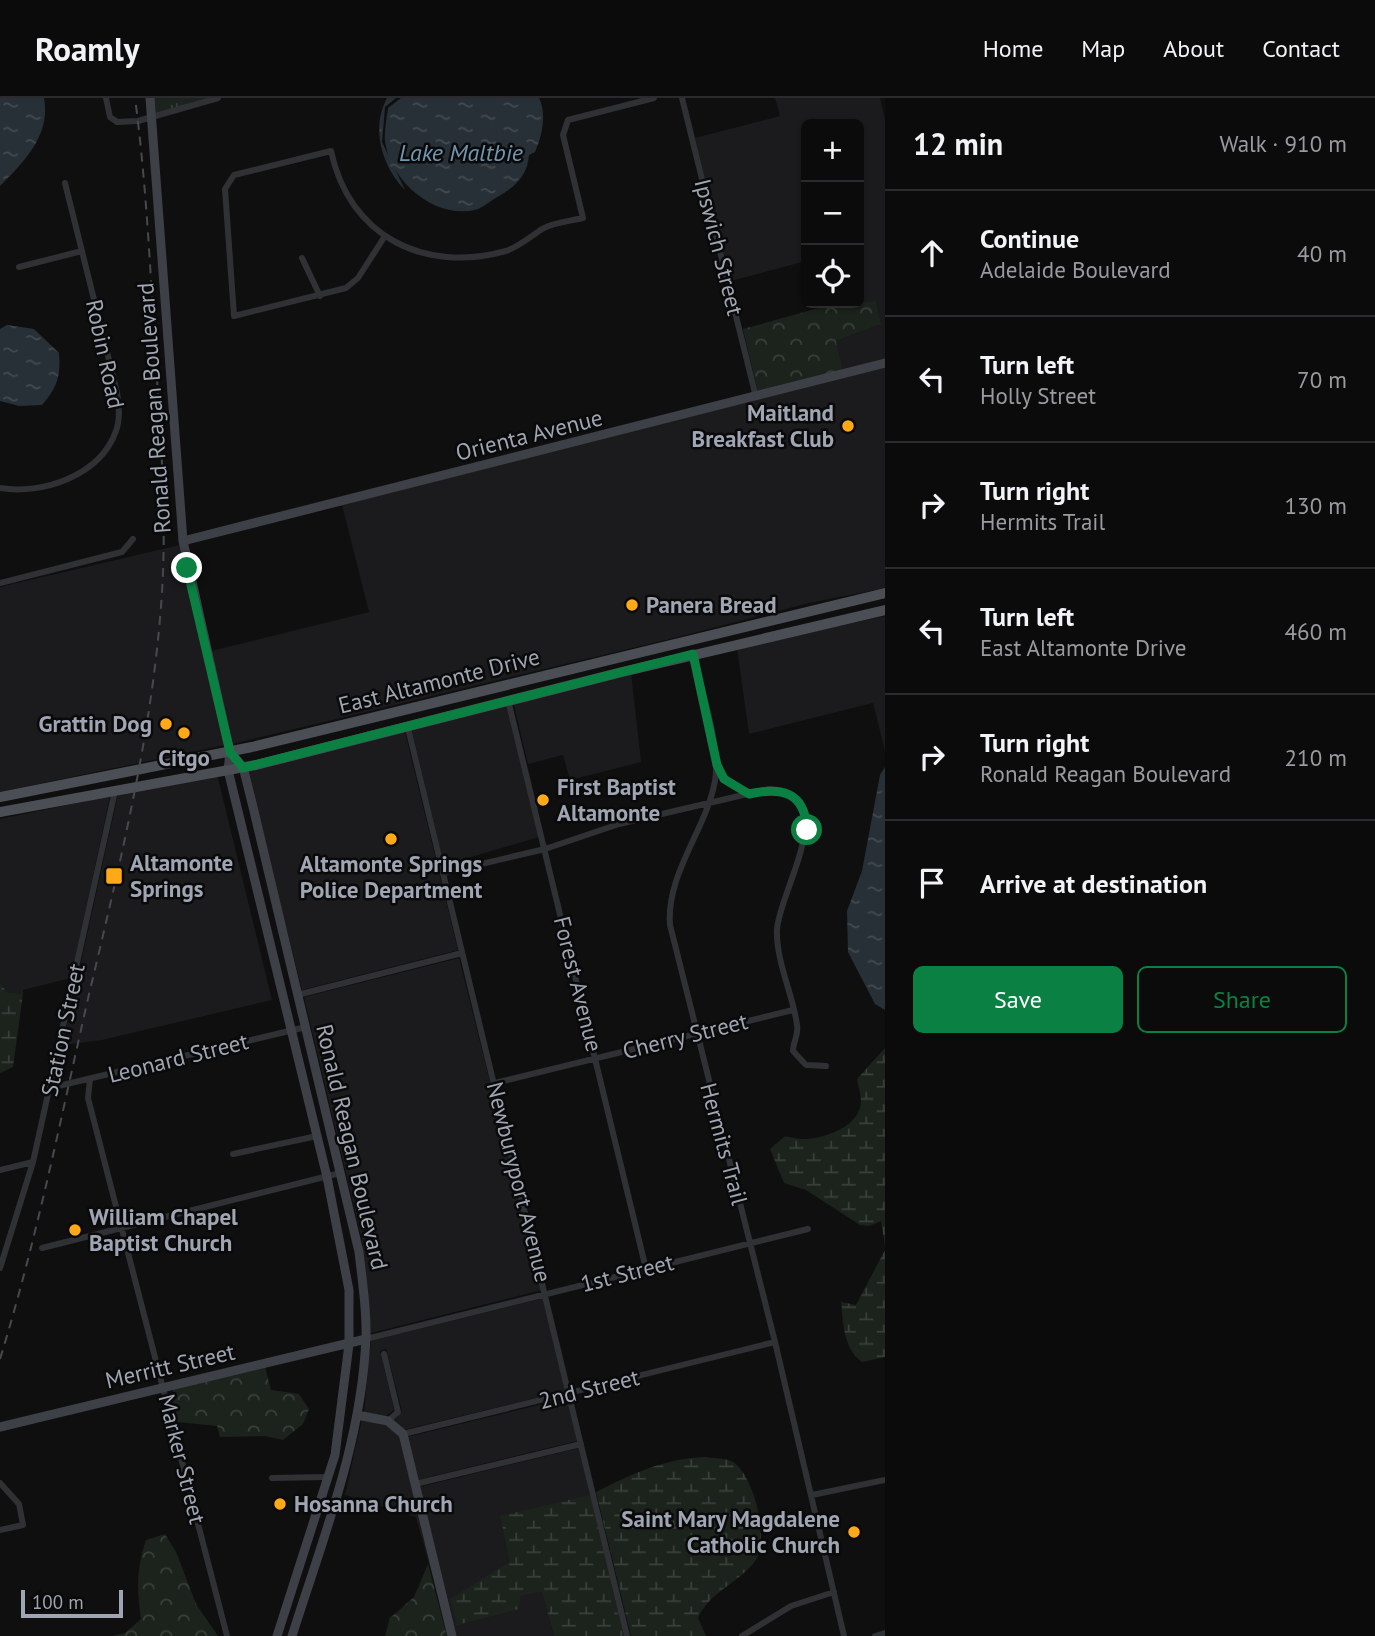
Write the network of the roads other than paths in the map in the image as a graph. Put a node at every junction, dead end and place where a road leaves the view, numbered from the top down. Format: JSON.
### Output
{"nodes":[{"id":1,"x":106,"y":98,"type":"edge"},
{"id":2,"x":150,"y":98,"type":"edge"},
{"id":3,"x":218,"y":98,"type":"edge"},
{"id":4,"x":654,"y":98,"type":"edge"},
{"id":5,"x":682,"y":98,"type":"edge"},
{"id":6,"x":152,"y":116,"type":"junction"},
{"id":7,"x":65,"y":183,"type":"dead end"},
{"id":8,"x":385,"y":236,"type":"junction"},
{"id":9,"x":82,"y":251,"type":"junction"},
{"id":10,"x":302,"y":258,"type":"dead end"},
{"id":11,"x":19,"y":267,"type":"dead end"},
{"id":12,"x":320,"y":296,"type":"junction"},
{"id":13,"x":885,"y":363,"type":"edge"},
{"id":14,"x":756,"y":397,"type":"junction"},
{"id":15,"x":0,"y":488,"type":"edge"},
{"id":16,"x":133,"y":539,"type":"dead end"},
{"id":17,"x":183,"y":541,"type":"junction"},
{"id":18,"x":0,"y":583,"type":"edge"},
{"id":19,"x":885,"y":593,"type":"edge"},
{"id":20,"x":885,"y":610,"type":"edge"},
{"id":21,"x":807,"y":611,"type":"junction"},
{"id":22,"x":798,"y":628,"type":"junction"},
{"id":23,"x":707,"y":635,"type":"junction"},
{"id":24,"x":692,"y":639,"type":"junction"},
{"id":25,"x":693,"y":654,"type":"junction"},
{"id":26,"x":676,"y":658,"type":"junction"},
{"id":27,"x":558,"y":672,"type":"junction"},
{"id":28,"x":542,"y":691,"type":"junction"},
{"id":29,"x":508,"y":700,"type":"junction"},
{"id":30,"x":420,"y":706,"type":"junction"},
{"id":31,"x":408,"y":728,"type":"junction"},
{"id":32,"x":230,"y":752,"type":"junction"},
{"id":33,"x":717,"y":765,"type":"junction"},
{"id":34,"x":243,"y":768,"type":"junction"},
{"id":35,"x":228,"y":770,"type":"junction"},
{"id":36,"x":47,"y":787,"type":"junction"},
{"id":37,"x":116,"y":789,"type":"junction"},
{"id":38,"x":15,"y":794,"type":"junction"},
{"id":39,"x":749,"y":794,"type":"junction"},
{"id":40,"x":0,"y":797,"type":"edge"},
{"id":41,"x":707,"y":804,"type":"junction"},
{"id":42,"x":32,"y":806,"type":"junction"},
{"id":43,"x":0,"y":811,"type":"edge"},
{"id":44,"x":545,"y":849,"type":"junction"},
{"id":45,"x":443,"y":873,"type":"junction"},
{"id":46,"x":462,"y":953,"type":"junction"},
{"id":47,"x":297,"y":995,"type":"junction"},
{"id":48,"x":793,"y":1010,"type":"junction"},
{"id":49,"x":306,"y":1027,"type":"junction"},
{"id":50,"x":290,"y":1031,"type":"junction"},
{"id":51,"x":696,"y":1033,"type":"junction"},
{"id":52,"x":596,"y":1059,"type":"junction"},
{"id":53,"x":826,"y":1066,"type":"dead end"},
{"id":54,"x":90,"y":1079,"type":"junction"},
{"id":55,"x":495,"y":1083,"type":"junction"},
{"id":56,"x":50,"y":1088,"type":"junction"},
{"id":57,"x":317,"y":1136,"type":"junction"},
{"id":58,"x":233,"y":1154,"type":"dead end"},
{"id":59,"x":33,"y":1162,"type":"junction"},
{"id":60,"x":0,"y":1170,"type":"edge"},
{"id":61,"x":340,"y":1173,"type":"junction"},
{"id":62,"x":327,"y":1177,"type":"junction"},
{"id":63,"x":124,"y":1229,"type":"junction"},
{"id":64,"x":808,"y":1229,"type":"dead end"},
{"id":65,"x":750,"y":1243,"type":"junction"},
{"id":66,"x":42,"y":1248,"type":"dead end"},
{"id":67,"x":0,"y":1268,"type":"edge"},
{"id":68,"x":646,"y":1269,"type":"junction"},
{"id":69,"x":547,"y":1293,"type":"junction"},
{"id":70,"x":366,"y":1339,"type":"junction"},
{"id":71,"x":775,"y":1342,"type":"junction"},
{"id":72,"x":349,"y":1343,"type":"junction"},
{"id":73,"x":384,"y":1354,"type":"dead end"},
{"id":74,"x":165,"y":1387,"type":"junction"},
{"id":75,"x":569,"y":1394,"type":"junction"},
{"id":76,"x":357,"y":1415,"type":"junction"},
{"id":77,"x":388,"y":1421,"type":"junction"},
{"id":78,"x":0,"y":1427,"type":"edge"},
{"id":79,"x":402,"y":1434,"type":"junction"},
{"id":80,"x":581,"y":1444,"type":"junction"},
{"id":81,"x":327,"y":1477,"type":"junction"},
{"id":82,"x":272,"y":1478,"type":"dead end"},
{"id":83,"x":885,"y":1480,"type":"edge"},
{"id":84,"x":0,"y":1483,"type":"edge"},
{"id":85,"x":415,"y":1484,"type":"junction"},
{"id":86,"x":811,"y":1495,"type":"junction"},
{"id":87,"x":0,"y":1530,"type":"edge"},
{"id":88,"x":834,"y":1592,"type":"junction"},
{"id":89,"x":885,"y":1633,"type":"edge"},
{"id":90,"x":227,"y":1636,"type":"edge"},
{"id":91,"x":277,"y":1636,"type":"edge"},
{"id":92,"x":292,"y":1636,"type":"edge"},
{"id":93,"x":452,"y":1636,"type":"edge"},
{"id":94,"x":627,"y":1636,"type":"edge"},
{"id":95,"x":742,"y":1636,"type":"edge"},
{"id":96,"x":844,"y":1636,"type":"edge"},
{"id":97,"x":875,"y":1636,"type":"edge"}],
"edges":[{"from":1,"to":6,"type":"street"},
{"from":2,"to":6,"type":"street","name":"Ronald Reagan Boulevard"},
{"from":3,"to":6,"type":"street"},
{"from":4,"to":8,"type":"street"},
{"from":5,"to":14,"type":"street","name":"Ipswich Street"},
{"from":6,"to":17,"type":"street","name":"Ronald Reagan Boulevard"},
{"from":7,"to":9,"type":"street","name":"Robin Road"},
{"from":8,"to":12,"type":"street"},
{"from":8,"to":12,"type":"street"},
{"from":9,"to":11,"type":"street"},
{"from":9,"to":15,"type":"street","name":"Robin Road"},
{"from":10,"to":12,"type":"street"},
{"from":13,"to":14,"type":"street","name":"Orienta Avenue"},
{"from":14,"to":17,"type":"street","name":"Orienta Avenue"},
{"from":16,"to":18,"type":"street"},
{"from":17,"to":32,"type":"street","name":"Ronald Reagan Boulevard"},
{"from":19,"to":21,"type":"main road","name":"East Altamonte Drive"},
{"from":20,"to":22,"type":"main road","name":"East Altamonte Drive"},
{"from":21,"to":22,"type":"main road"},
{"from":21,"to":23,"type":"main road","name":"East Altamonte Drive"},
{"from":22,"to":25,"type":"main road","name":"East Altamonte Drive"},
{"from":23,"to":24,"type":"main road","name":"East Altamonte Drive"},
{"from":23,"to":25,"type":"main road"},
{"from":24,"to":26,"type":"main road"},
{"from":24,"to":27,"type":"main road","name":"East Altamonte Drive"},
{"from":25,"to":26,"type":"main road","name":"East Altamonte Drive"},
{"from":25,"to":33,"type":"street","name":"Hermits Trail"},
{"from":26,"to":28,"type":"main road","name":"East Altamonte Drive"},
{"from":27,"to":28,"type":"main road"},
{"from":27,"to":30,"type":"main road","name":"East Altamonte Drive"},
{"from":28,"to":29,"type":"main road","name":"East Altamonte Drive"},
{"from":29,"to":31,"type":"main road","name":"East Altamonte Drive"},
{"from":29,"to":44,"type":"street","name":"Forest Avenue"},
{"from":30,"to":31,"type":"main road"},
{"from":30,"to":32,"type":"main road","name":"East Altamonte Drive"},
{"from":31,"to":34,"type":"main road","name":"East Altamonte Drive"},
{"from":31,"to":45,"type":"street","name":"Newburyport Avenue"},
{"from":32,"to":34,"type":"street","name":"Ronald Reagan Boulevard"},
{"from":32,"to":35,"type":"street","name":"Ronald Reagan Boulevard"},
{"from":32,"to":36,"type":"main road","name":"East Altamonte Drive"},
{"from":33,"to":39,"type":"street"},
{"from":33,"to":41,"type":"street","name":"Hermits Trail"},
{"from":34,"to":35,"type":"main road","name":"East Altamonte Drive"},
{"from":34,"to":47,"type":"street","name":"Ronald Reagan Boulevard"},
{"from":35,"to":37,"type":"main road","name":"East Altamonte Drive"},
{"from":35,"to":50,"type":"street","name":"Ronald Reagan Boulevard"},
{"from":36,"to":38,"type":"main road","name":"East Altamonte Drive"},
{"from":36,"to":42,"type":"main road"},
{"from":37,"to":42,"type":"main road","name":"East Altamonte Drive"},
{"from":37,"to":56,"type":"street","name":"Station Street"},
{"from":38,"to":40,"type":"main road","name":"East Altamonte Drive"},
{"from":38,"to":43,"type":"main road"},
{"from":39,"to":41,"type":"street"},
{"from":39,"to":48,"type":"street"},
{"from":41,"to":44,"type":"street"},
{"from":41,"to":51,"type":"street","name":"Hermits Trail"},
{"from":42,"to":43,"type":"main road","name":"East Altamonte Drive"},
{"from":44,"to":45,"type":"street"},
{"from":44,"to":52,"type":"street","name":"Forest Avenue"},
{"from":45,"to":46,"type":"street","name":"Newburyport Avenue"},
{"from":46,"to":47,"type":"street"},
{"from":46,"to":55,"type":"street","name":"Newburyport Avenue"},
{"from":47,"to":49,"type":"street","name":"Ronald Reagan Boulevard"},
{"from":48,"to":51,"type":"street","name":"Cherry Street"},
{"from":48,"to":53,"type":"street"},
{"from":49,"to":50,"type":"street","name":"Leonard Street"},
{"from":49,"to":61,"type":"street","name":"Ronald Reagan Boulevard"},
{"from":50,"to":54,"type":"street","name":"Leonard Street"},
{"from":50,"to":57,"type":"street","name":"Ronald Reagan Boulevard"},
{"from":51,"to":52,"type":"street","name":"Cherry Street"},
{"from":51,"to":65,"type":"street","name":"Hermits Trail"},
{"from":52,"to":55,"type":"street","name":"Cherry Street"},
{"from":52,"to":68,"type":"street","name":"Forest Avenue"},
{"from":54,"to":56,"type":"street","name":"Leonard Street"},
{"from":54,"to":63,"type":"street","name":"Marker Street"},
{"from":55,"to":69,"type":"street","name":"Newburyport Avenue"},
{"from":56,"to":59,"type":"street","name":"Station Street"},
{"from":57,"to":58,"type":"street"},
{"from":57,"to":62,"type":"street","name":"Ronald Reagan Boulevard"},
{"from":59,"to":60,"type":"street"},
{"from":59,"to":67,"type":"street","name":"Station Street"},
{"from":61,"to":62,"type":"street"},
{"from":61,"to":70,"type":"street","name":"Ronald Reagan Boulevard"},
{"from":62,"to":63,"type":"street"},
{"from":62,"to":72,"type":"street","name":"Ronald Reagan Boulevard"},
{"from":63,"to":66,"type":"street"},
{"from":63,"to":74,"type":"street","name":"Marker Street"},
{"from":64,"to":65,"type":"street","name":"1st Street"},
{"from":65,"to":68,"type":"street","name":"1st Street"},
{"from":65,"to":71,"type":"street","name":"Hermits Trail"},
{"from":68,"to":69,"type":"street","name":"1st Street"},
{"from":69,"to":70,"type":"street","name":"1st Street"},
{"from":69,"to":75,"type":"street","name":"Newburyport Avenue"},
{"from":70,"to":72,"type":"street","name":"Merritt Street"},
{"from":70,"to":76,"type":"street","name":"Ronald Reagan Boulevard"},
{"from":71,"to":75,"type":"street","name":"2nd Street"},
{"from":71,"to":86,"type":"street","name":"Hermits Trail"},
{"from":72,"to":74,"type":"street","name":"Merritt Street"},
{"from":72,"to":81,"type":"street","name":"Ronald Reagan Boulevard"},
{"from":73,"to":77,"type":"street"},
{"from":74,"to":78,"type":"street","name":"Merritt Street"},
{"from":74,"to":90,"type":"street","name":"Marker Street"},
{"from":75,"to":79,"type":"street","name":"2nd Street"},
{"from":75,"to":80,"type":"street","name":"Newburyport Avenue"},
{"from":76,"to":77,"type":"street"},
{"from":76,"to":92,"type":"street","name":"Ronald Reagan Boulevard"},
{"from":77,"to":79,"type":"street"},
{"from":79,"to":85,"type":"street"},
{"from":80,"to":85,"type":"street"},
{"from":80,"to":94,"type":"street","name":"Newburyport Avenue"},
{"from":81,"to":82,"type":"street"},
{"from":81,"to":91,"type":"street","name":"Ronald Reagan Boulevard"},
{"from":83,"to":86,"type":"street"},
{"from":84,"to":87,"type":"street"},
{"from":85,"to":93,"type":"street"},
{"from":86,"to":88,"type":"street","name":"Hermits Trail"},
{"from":88,"to":95,"type":"street"},
{"from":88,"to":96,"type":"street","name":"Hermits Trail"},
{"from":89,"to":97,"type":"street"}]}
